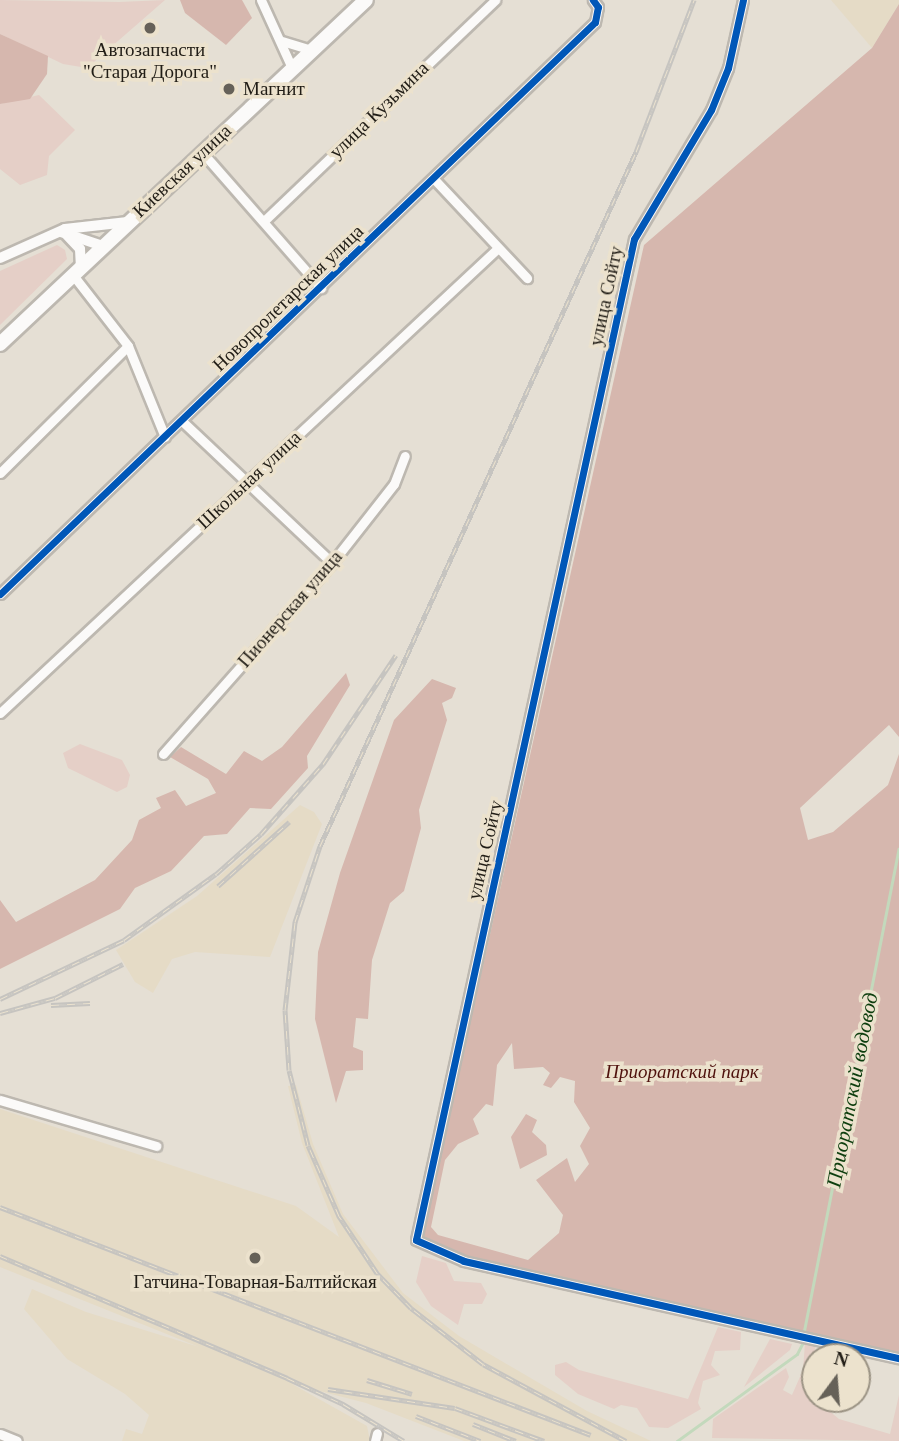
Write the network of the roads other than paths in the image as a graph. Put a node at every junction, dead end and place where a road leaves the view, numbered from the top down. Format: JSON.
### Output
{"nodes":[{"id":1,"x":261,"y":0,"type":"edge"},
{"id":2,"x":366,"y":0,"type":"edge"},
{"id":3,"x":495,"y":0,"type":"edge"},
{"id":4,"x":593,"y":0,"type":"edge"},
{"id":5,"x":743,"y":0,"type":"edge"},
{"id":6,"x":282,"y":41,"type":"junction"},
{"id":7,"x":311,"y":50,"type":"junction"},
{"id":8,"x":292,"y":68,"type":"junction"},
{"id":9,"x":202,"y":152,"type":"junction"},
{"id":10,"x":434,"y":179,"type":"junction"},
{"id":11,"x":264,"y":221,"type":"junction"},
{"id":12,"x":128,"y":222,"type":"junction"},
{"id":13,"x":83,"y":224,"type":"junction"},
{"id":14,"x":58,"y":231,"type":"junction"},
{"id":15,"x":103,"y":246,"type":"junction"},
{"id":16,"x":498,"y":248,"type":"junction"},
{"id":17,"x":0,"y":258,"type":"edge"},
{"id":18,"x":77,"y":271,"type":"junction"},
{"id":19,"x":527,"y":278,"type":"dead end"},
{"id":20,"x":321,"y":288,"type":"junction"},
{"id":21,"x":0,"y":344,"type":"edge"},
{"id":22,"x":128,"y":346,"type":"junction"},
{"id":23,"x":182,"y":421,"type":"junction"},
{"id":24,"x":165,"y":436,"type":"junction"},
{"id":25,"x":405,"y":456,"type":"dead end"},
{"id":26,"x":0,"y":473,"type":"edge"},
{"id":27,"x":246,"y":483,"type":"junction"},
{"id":28,"x":332,"y":563,"type":"junction"},
{"id":29,"x":0,"y":594,"type":"edge"},
{"id":30,"x":0,"y":713,"type":"edge"},
{"id":31,"x":163,"y":754,"type":"dead end"},
{"id":32,"x":0,"y":1100,"type":"edge"},
{"id":33,"x":156,"y":1146,"type":"dead end"},
{"id":34,"x":899,"y":1358,"type":"edge"},
{"id":35,"x":0,"y":1434,"type":"edge"},
{"id":36,"x":17,"y":1441,"type":"edge"}],
"edges":[{"from":1,"to":6,"type":"street"},
{"from":2,"to":7,"type":"main road","name":"Киевская улица"},
{"from":3,"to":11,"type":"street","name":"улица Кузьмина"},
{"from":4,"to":10,"type":"street","name":"Новопролетарская улица"},
{"from":5,"to":34,"type":"street","name":"улица Сойту"},
{"from":6,"to":7,"type":"street"},
{"from":6,"to":8,"type":"street"},
{"from":7,"to":8,"type":"main road","name":"Киевская улица"},
{"from":8,"to":9,"type":"main road","name":"Киевская улица"},
{"from":9,"to":11,"type":"street"},
{"from":9,"to":12,"type":"main road","name":"Киевская улица"},
{"from":10,"to":16,"type":"street"},
{"from":10,"to":20,"type":"street","name":"Новопролетарская улица"},
{"from":11,"to":20,"type":"street"},
{"from":12,"to":13,"type":"street"},
{"from":12,"to":15,"type":"main road","name":"Киевская улица"},
{"from":13,"to":14,"type":"street"},
{"from":13,"to":15,"type":"street"},
{"from":14,"to":15,"type":"street"},
{"from":14,"to":17,"type":"street"},
{"from":14,"to":18,"type":"street"},
{"from":15,"to":18,"type":"main road","name":"Киевская улица"},
{"from":16,"to":19,"type":"street"},
{"from":16,"to":27,"type":"street","name":"Школьная улица"},
{"from":18,"to":21,"type":"main road","name":"Киевская улица"},
{"from":18,"to":22,"type":"street"},
{"from":20,"to":23,"type":"street","name":"Новопролетарская улица"},
{"from":22,"to":24,"type":"street"},
{"from":22,"to":26,"type":"street"},
{"from":23,"to":24,"type":"street","name":"Новопролетарская улица"},
{"from":23,"to":27,"type":"street"},
{"from":24,"to":29,"type":"street","name":"Новопролетарская улица"},
{"from":25,"to":28,"type":"street","name":"Пионерская улица"},
{"from":27,"to":28,"type":"street"},
{"from":27,"to":30,"type":"street","name":"Школьная улица"},
{"from":28,"to":31,"type":"street","name":"Пионерская улица"},
{"from":32,"to":33,"type":"street"},
{"from":35,"to":36,"type":"street"}]}
